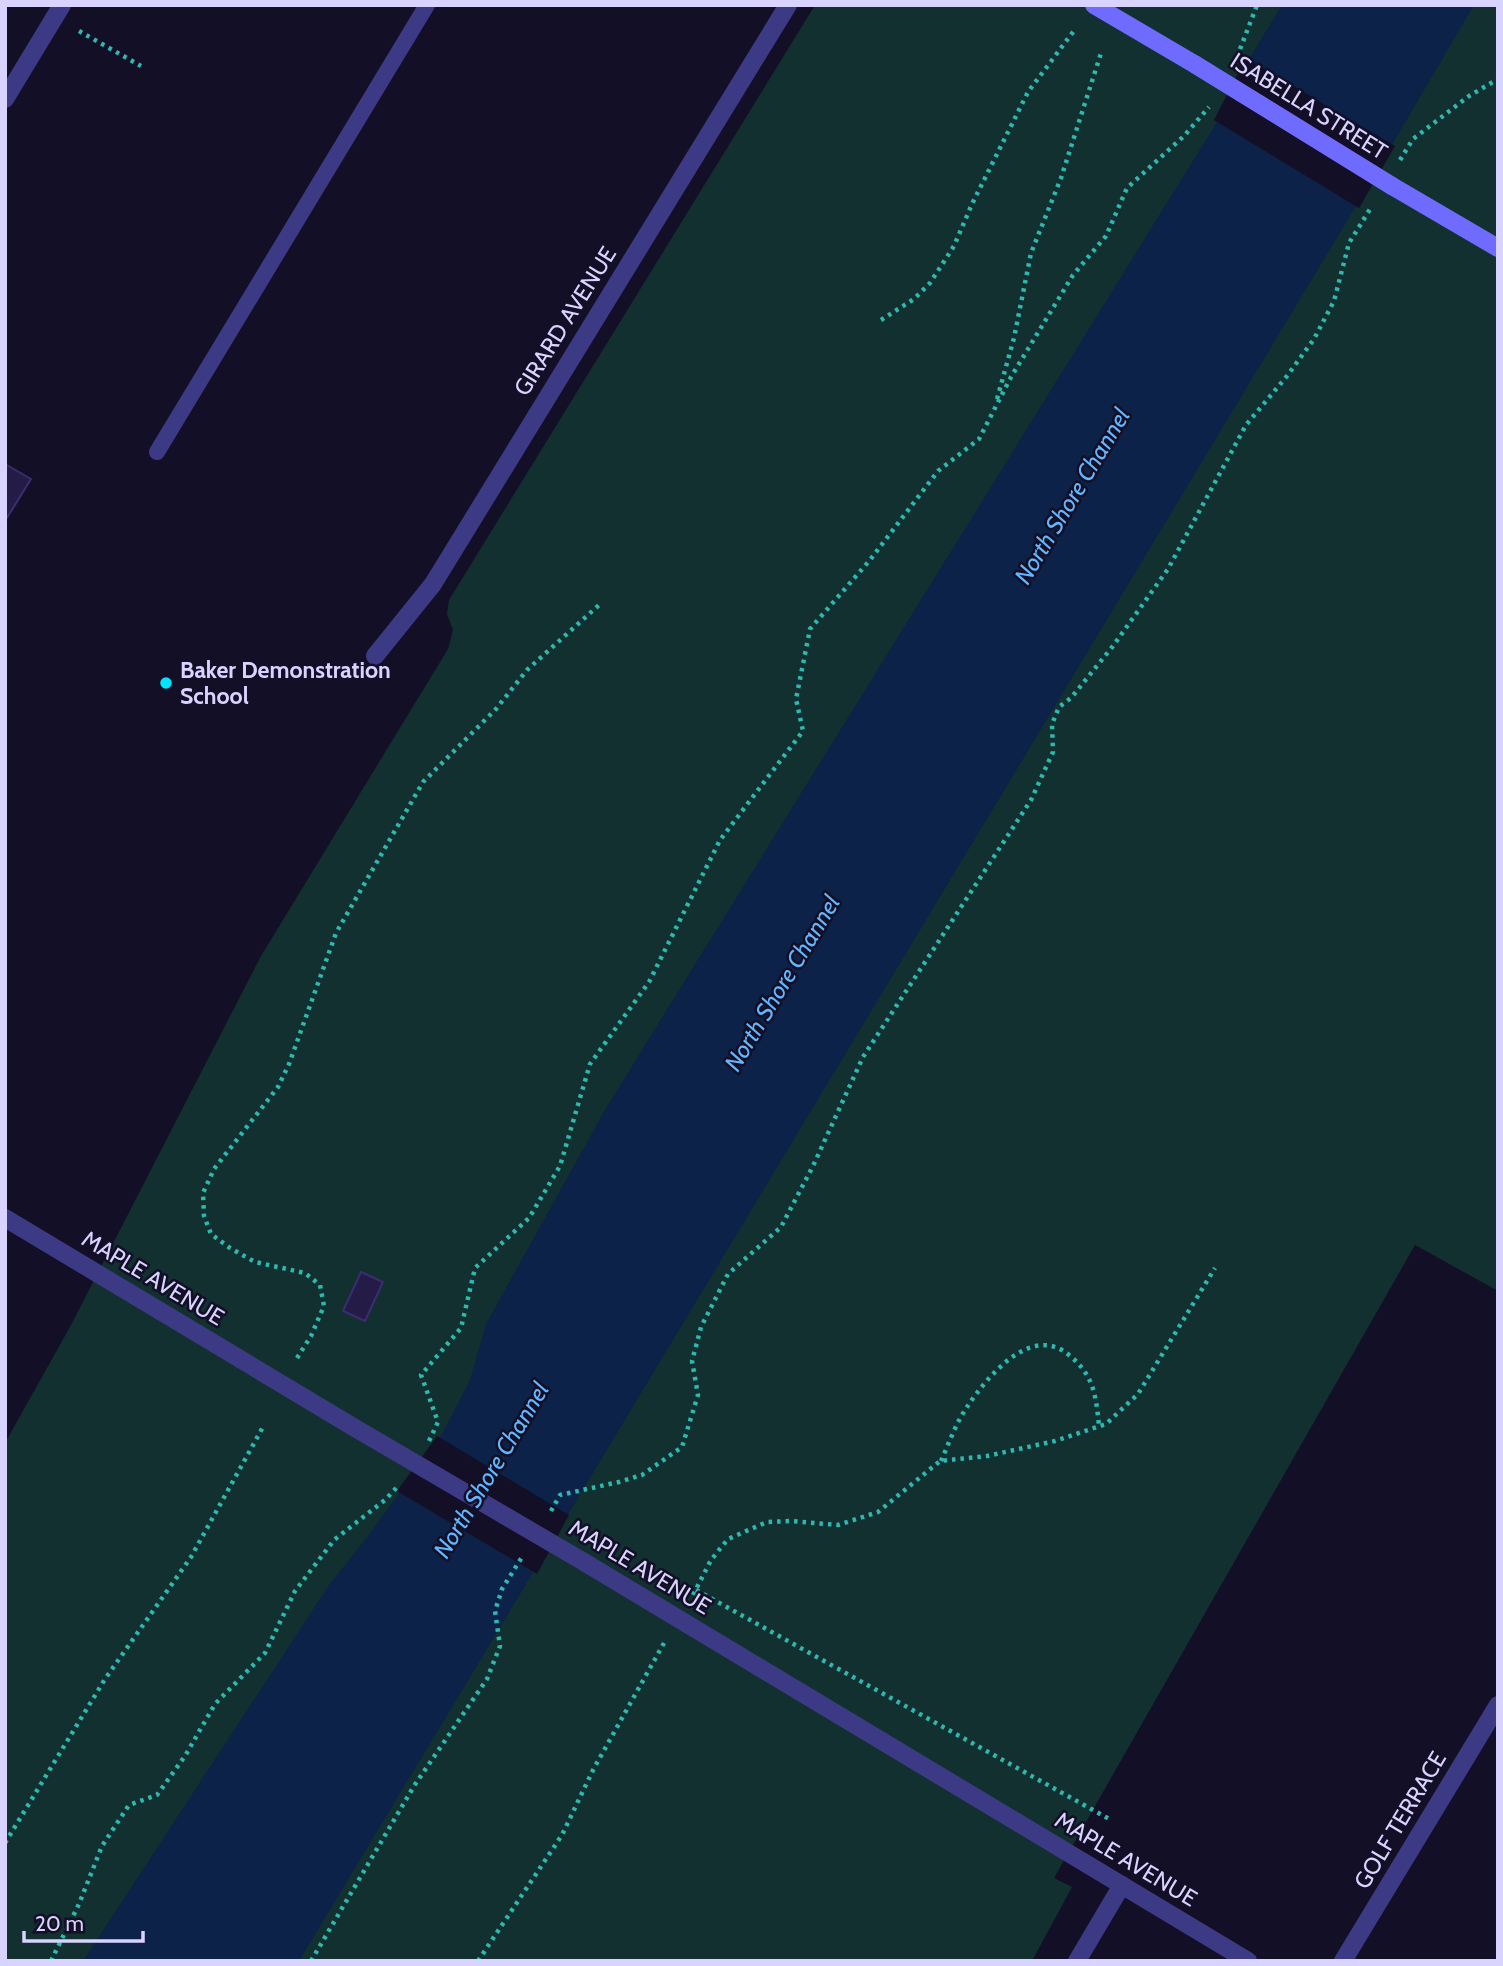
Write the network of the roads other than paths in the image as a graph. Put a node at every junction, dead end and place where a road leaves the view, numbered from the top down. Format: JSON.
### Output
{"nodes":[{"id":1,"x":62,"y":5,"type":"edge"},
{"id":2,"x":427,"y":5,"type":"edge"},
{"id":3,"x":788,"y":5,"type":"edge"},
{"id":4,"x":1094,"y":5,"type":"edge"},
{"id":5,"x":5,"y":99,"type":"edge"},
{"id":6,"x":1498,"y":248,"type":"edge"},
{"id":7,"x":157,"y":452,"type":"dead end"},
{"id":8,"x":375,"y":656,"type":"dead end"},
{"id":9,"x":5,"y":1218,"type":"edge"},
{"id":10,"x":1498,"y":1705,"type":"edge"},
{"id":11,"x":1122,"y":1885,"type":"junction"},
{"id":12,"x":1077,"y":1961,"type":"edge"},
{"id":13,"x":1248,"y":1961,"type":"edge"},
{"id":14,"x":1343,"y":1961,"type":"edge"}],
"edges":[{"from":1,"to":5,"type":"street"},
{"from":2,"to":7,"type":"lane"},
{"from":3,"to":8,"type":"street","name":"GIRARD AVENUE"},
{"from":4,"to":6,"type":"street","name":"ISABELLA STREET","bridge":true},
{"from":9,"to":11,"type":"street","name":"MAPLE AVENUE","bridge":true},
{"from":10,"to":14,"type":"street","name":"GOLF TERRACE"},
{"from":11,"to":12,"type":"street"},
{"from":11,"to":13,"type":"street","name":"MAPLE AVENUE"}]}
